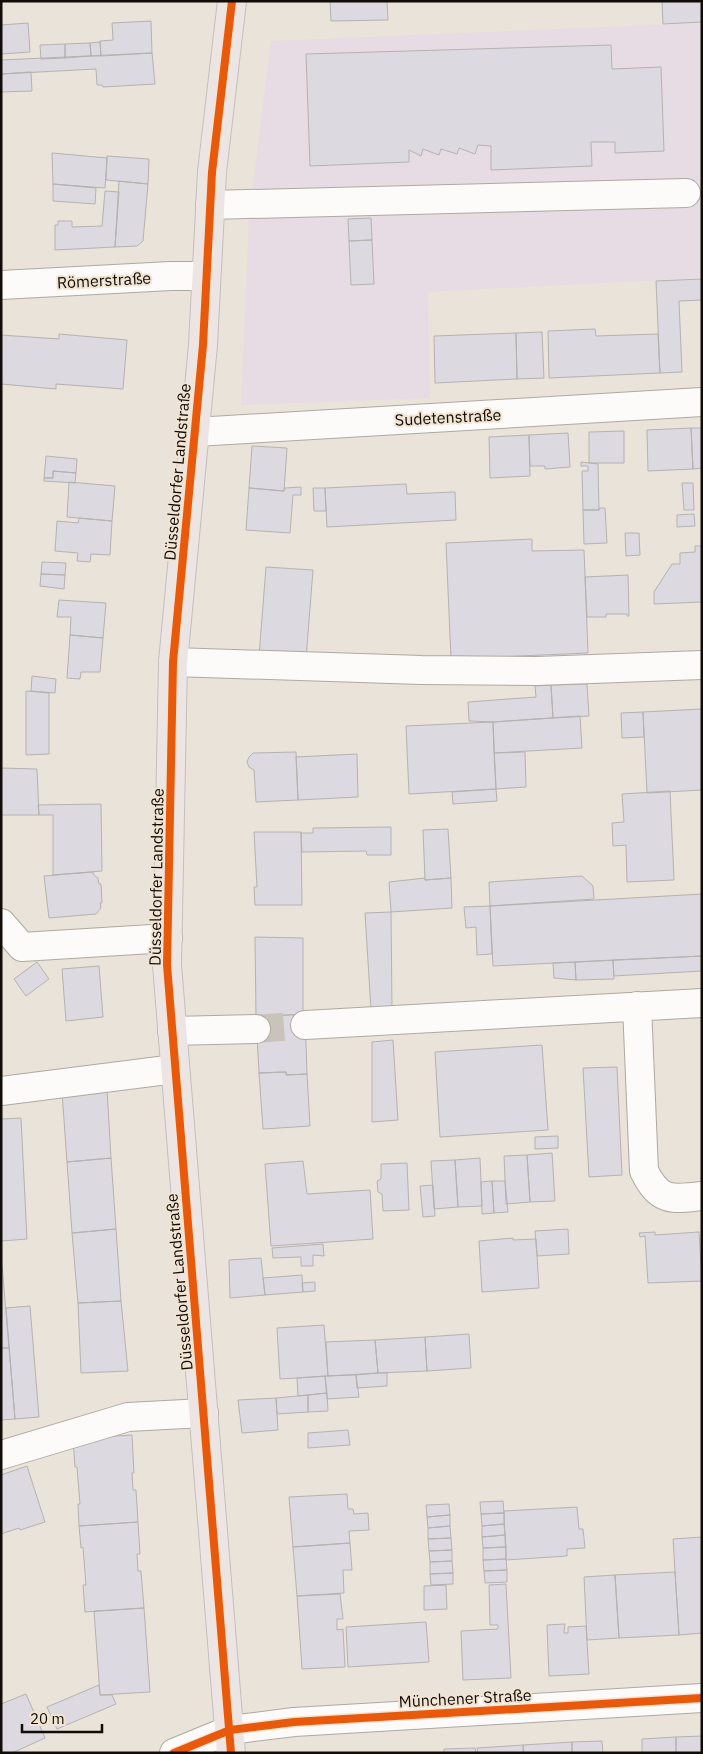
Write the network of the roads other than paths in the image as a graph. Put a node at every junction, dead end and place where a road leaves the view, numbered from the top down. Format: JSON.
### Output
{"nodes":[{"id":1,"x":232,"y":1,"type":"edge"},
{"id":2,"x":686,"y":193,"type":"dead end"},
{"id":3,"x":210,"y":204,"type":"junction"},
{"id":4,"x":206,"y":276,"type":"junction"},
{"id":5,"x":1,"y":285,"type":"edge"},
{"id":6,"x":702,"y":402,"type":"edge"},
{"id":7,"x":195,"y":432,"type":"junction"},
{"id":8,"x":173,"y":662,"type":"junction"},
{"id":9,"x":702,"y":665,"type":"edge"},
{"id":10,"x":1,"y":923,"type":"edge"},
{"id":11,"x":168,"y":938,"type":"junction"},
{"id":12,"x":702,"y":1002,"type":"edge"},
{"id":13,"x":637,"y":1006,"type":"junction"},
{"id":14,"x":305,"y":1025,"type":"tunnel mouth"},
{"id":15,"x":256,"y":1029,"type":"tunnel mouth"},
{"id":16,"x":172,"y":1031,"type":"junction"},
{"id":17,"x":175,"y":1069,"type":"junction"},
{"id":18,"x":1,"y":1091,"type":"edge"},
{"id":19,"x":702,"y":1196,"type":"edge"},
{"id":20,"x":204,"y":1412,"type":"junction"},
{"id":21,"x":1,"y":1455,"type":"edge"},
{"id":22,"x":702,"y":1698,"type":"edge"},
{"id":23,"x":231,"y":1741,"type":"edge"},
{"id":24,"x":174,"y":1753,"type":"edge"}],
"edges":[{"from":1,"to":3,"type":"main road","name":"Düsseldorfer Landstraße"},
{"from":2,"to":3,"type":"street"},
{"from":3,"to":4,"type":"main road","name":"Düsseldorfer Landstraße"},
{"from":4,"to":5,"type":"street","name":"Römerstraße"},
{"from":4,"to":7,"type":"main road","name":"Düsseldorfer Landstraße"},
{"from":6,"to":7,"type":"street","name":"Sudetenstraße"},
{"from":7,"to":8,"type":"main road","name":"Düsseldorfer Landstraße"},
{"from":8,"to":9,"type":"street"},
{"from":8,"to":11,"type":"main road","name":"Düsseldorfer Landstraße"},
{"from":10,"to":11,"type":"street"},
{"from":11,"to":16,"type":"main road","name":"Düsseldorfer Landstraße"},
{"from":12,"to":13,"type":"street"},
{"from":13,"to":14,"type":"street"},
{"from":13,"to":19,"type":"street"},
{"from":15,"to":16,"type":"street"},
{"from":16,"to":17,"type":"main road","name":"Düsseldorfer Landstraße"},
{"from":17,"to":18,"type":"street"},
{"from":17,"to":20,"type":"main road","name":"Düsseldorfer Landstraße"},
{"from":20,"to":21,"type":"street"},
{"from":20,"to":23,"type":"main road","name":"Düsseldorfer Landstraße"},
{"from":22,"to":23,"type":"street","name":"Münchener Straße"},
{"from":23,"to":24,"type":"street","name":"Münchener Straße"}]}
